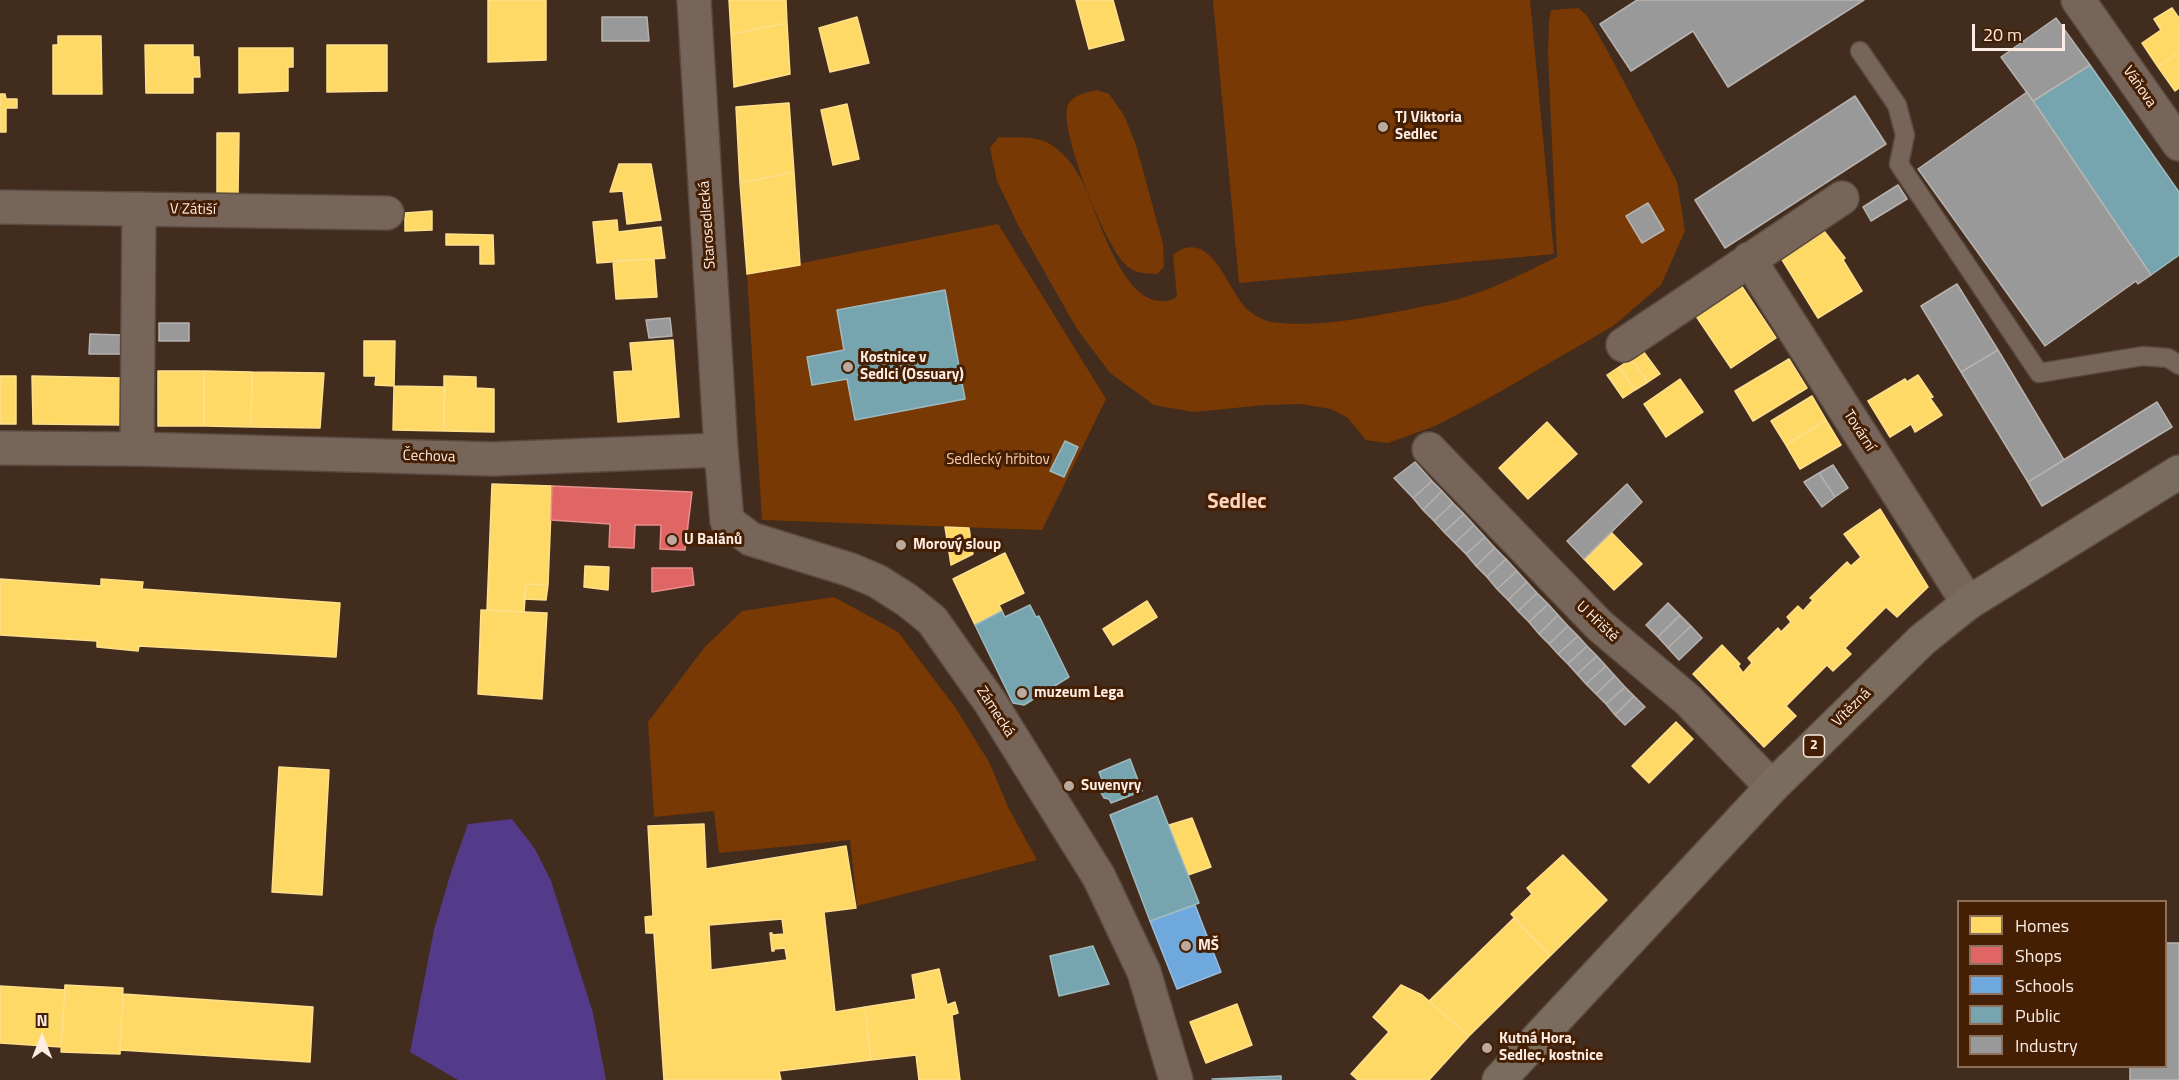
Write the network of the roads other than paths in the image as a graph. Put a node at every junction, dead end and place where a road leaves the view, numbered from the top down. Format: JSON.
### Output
{"nodes":[{"id":1,"x":694,"y":0,"type":"edge"},
{"id":2,"x":2078,"y":0,"type":"edge"},
{"id":3,"x":1860,"y":51,"type":"dead end"},
{"id":4,"x":2179,"y":144,"type":"edge"},
{"id":5,"x":1842,"y":198,"type":"dead end"},
{"id":6,"x":0,"y":207,"type":"edge"},
{"id":7,"x":139,"y":209,"type":"junction"},
{"id":8,"x":387,"y":213,"type":"dead end"},
{"id":9,"x":1749,"y":259,"type":"junction"},
{"id":10,"x":1623,"y":345,"type":"dead end"},
{"id":11,"x":2179,"y":365,"type":"edge"},
{"id":12,"x":0,"y":448,"type":"edge"},
{"id":13,"x":137,"y":449,"type":"junction"},
{"id":14,"x":1429,"y":449,"type":"dead end"},
{"id":15,"x":721,"y":450,"type":"junction"},
{"id":16,"x":2179,"y":472,"type":"edge"},
{"id":17,"x":1968,"y":603,"type":"junction"},
{"id":18,"x":1772,"y":787,"type":"junction"},
{"id":19,"x":1176,"y":1080,"type":"edge"},
{"id":20,"x":1498,"y":1080,"type":"edge"}],
"edges":[{"from":1,"to":15,"type":"street","name":"Starosedlecká"},
{"from":2,"to":4,"type":"street","name":"Váňova"},
{"from":3,"to":11,"type":"lane"},
{"from":5,"to":9,"type":"street"},
{"from":6,"to":7,"type":"street","name":"V Zátiší"},
{"from":7,"to":8,"type":"street","name":"V Zátiší"},
{"from":7,"to":13,"type":"street"},
{"from":9,"to":10,"type":"street"},
{"from":9,"to":17,"type":"street","name":"Tovární"},
{"from":12,"to":13,"type":"street","name":"Čechova"},
{"from":13,"to":15,"type":"street","name":"Čechova"},
{"from":14,"to":18,"type":"street","name":"U Hřiště"},
{"from":15,"to":19,"type":"street","name":"Zámecká"},
{"from":16,"to":17,"type":"main road","name":"Vítězná","number":"2"},
{"from":17,"to":18,"type":"main road","name":"Vítězná","number":"2"},
{"from":18,"to":20,"type":"main road","name":"Vítězná","number":"2"}]}
